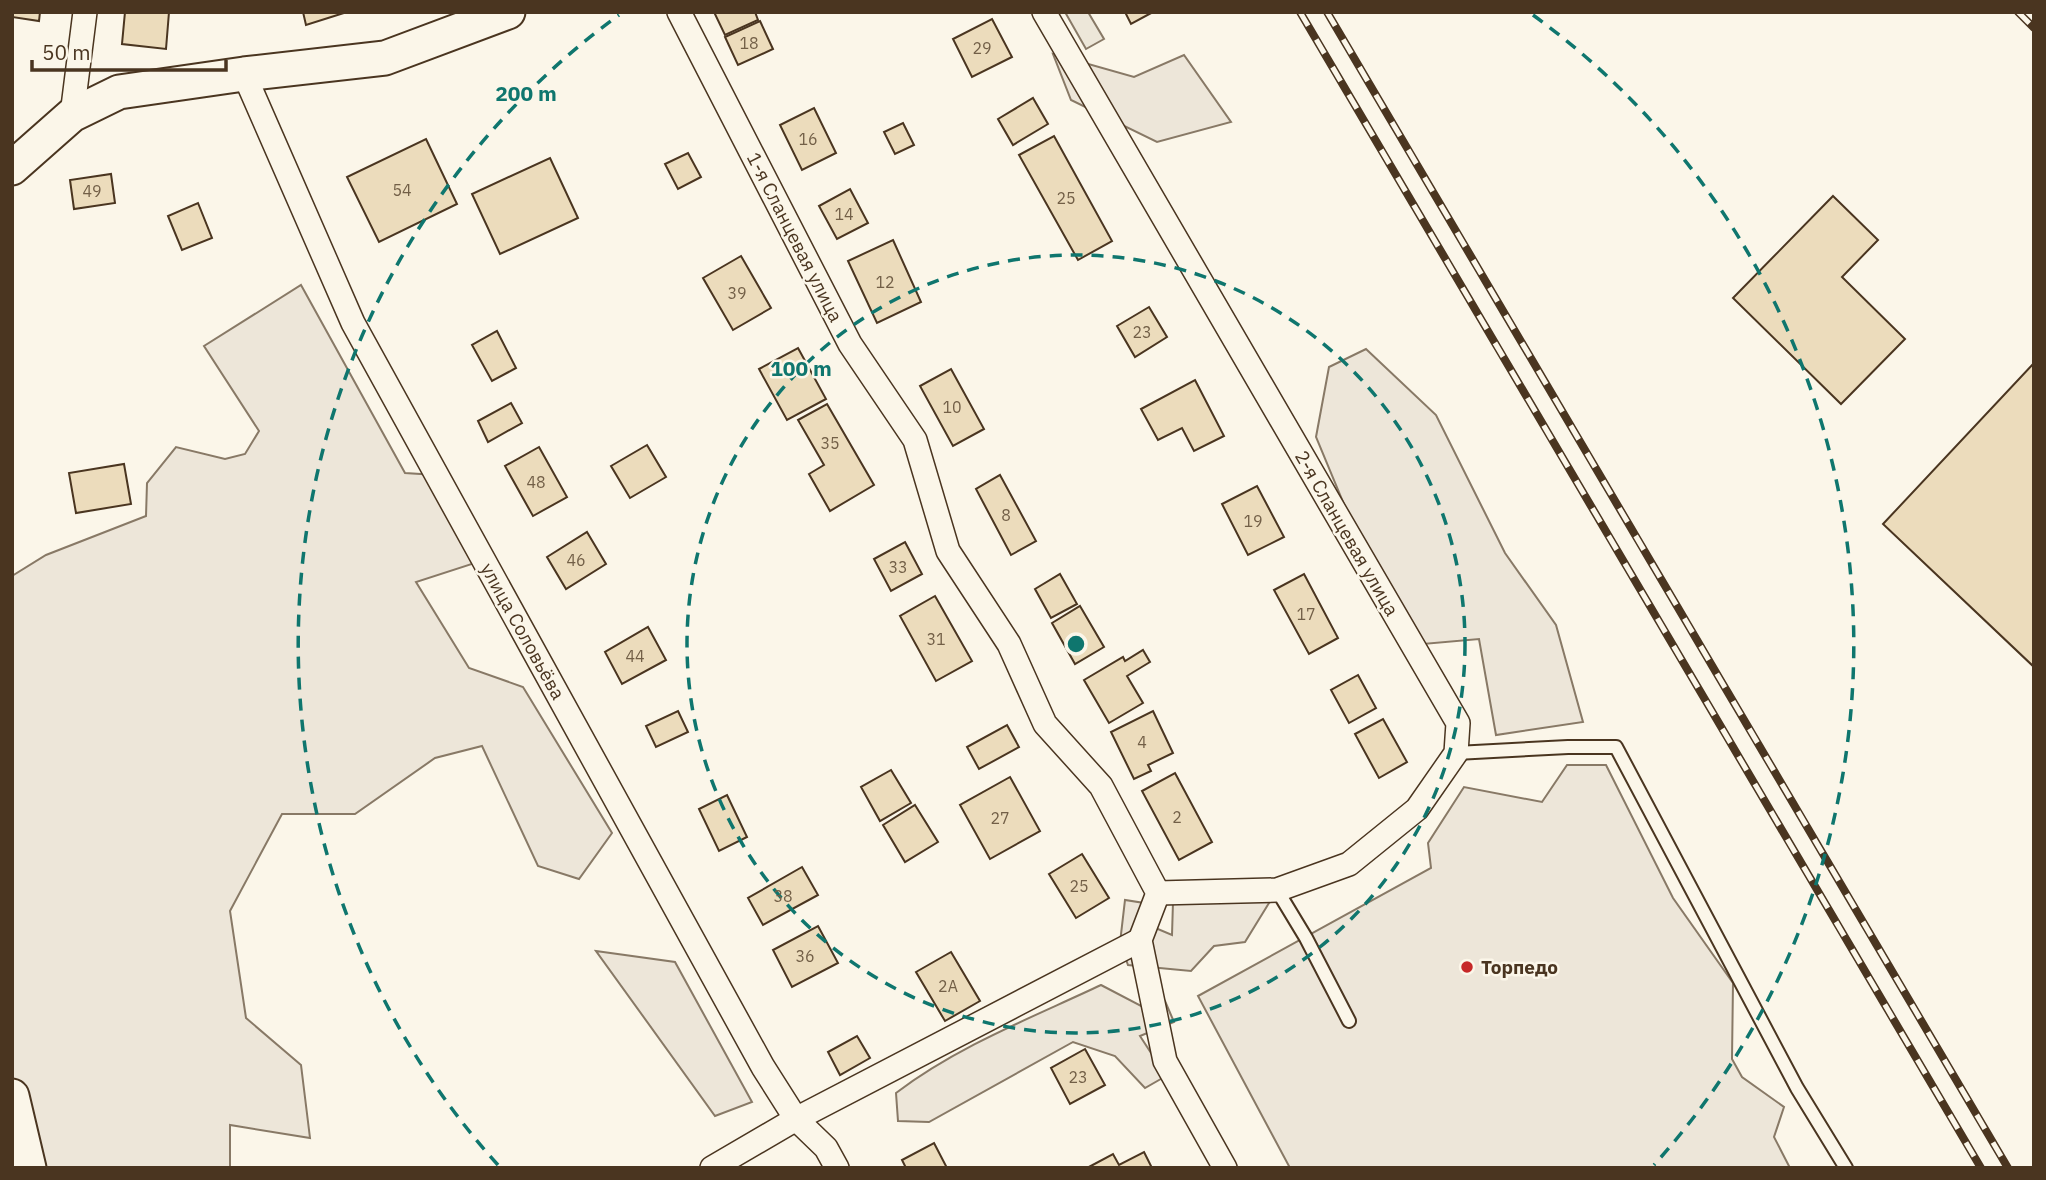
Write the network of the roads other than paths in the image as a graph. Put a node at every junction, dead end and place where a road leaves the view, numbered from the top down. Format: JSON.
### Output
{"nodes":[{"id":1,"x":85,"y":12,"type":"edge"},
{"id":2,"x":508,"y":12,"type":"edge"},
{"id":3,"x":678,"y":12,"type":"edge"},
{"id":4,"x":1044,"y":12,"type":"edge"},
{"id":5,"x":244,"y":74,"type":"junction"},
{"id":6,"x":72,"y":115,"type":"junction"},
{"id":7,"x":12,"y":168,"type":"edge"},
{"id":8,"x":1456,"y":753,"type":"junction"},
{"id":9,"x":1277,"y":890,"type":"junction"},
{"id":10,"x":1158,"y":893,"type":"junction"},
{"id":11,"x":1140,"y":940,"type":"junction"},
{"id":12,"x":1349,"y":1021,"type":"dead end"},
{"id":13,"x":12,"y":1096,"type":"edge"},
{"id":14,"x":796,"y":1119,"type":"junction"},
{"id":15,"x":29,"y":1168,"type":"edge"},
{"id":16,"x":712,"y":1168,"type":"edge"},
{"id":17,"x":837,"y":1168,"type":"edge"},
{"id":18,"x":1225,"y":1168,"type":"edge"},
{"id":19,"x":1846,"y":1168,"type":"edge"}],
"edges":[{"from":1,"to":6,"type":"street"},
{"from":2,"to":5,"type":"street"},
{"from":3,"to":10,"type":"street","name":"1-я Сланцевая улица"},
{"from":4,"to":8,"type":"street","name":"2-я Сланцевая улица"},
{"from":5,"to":6,"type":"street"},
{"from":5,"to":14,"type":"street","name":"улица Соловьёва"},
{"from":6,"to":7,"type":"street"},
{"from":8,"to":9,"type":"street"},
{"from":8,"to":19,"type":"lane"},
{"from":9,"to":10,"type":"street"},
{"from":9,"to":12,"type":"lane"},
{"from":10,"to":11,"type":"street"},
{"from":11,"to":14,"type":"street"},
{"from":11,"to":18,"type":"street"},
{"from":13,"to":15,"type":"street"},
{"from":14,"to":16,"type":"street"},
{"from":14,"to":17,"type":"street","name":"улица Соловьёва"}]}
